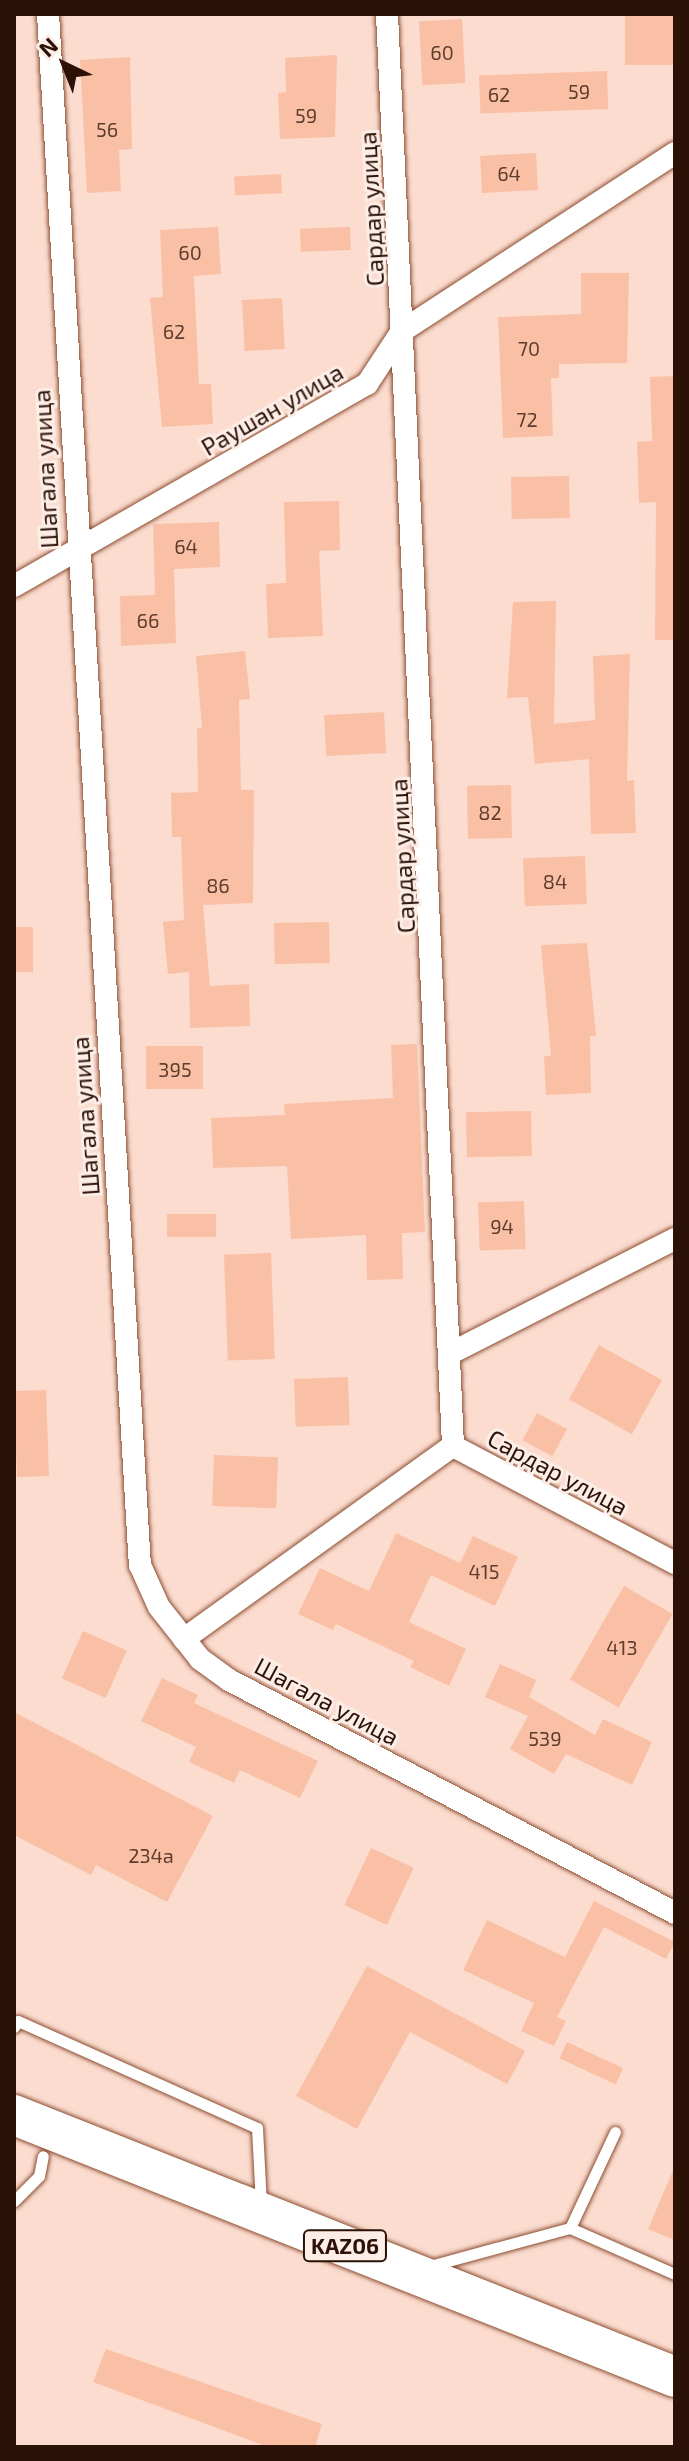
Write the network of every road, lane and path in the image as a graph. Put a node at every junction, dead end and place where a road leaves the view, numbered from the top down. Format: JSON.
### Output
{"nodes":[{"id":1,"x":48,"y":14,"type":"edge"},
{"id":2,"x":387,"y":14,"type":"edge"},
{"id":3,"x":675,"y":153,"type":"edge"},
{"id":4,"x":402,"y":331,"type":"junction"},
{"id":5,"x":76,"y":555,"type":"junction"},
{"id":6,"x":14,"y":586,"type":"edge"},
{"id":7,"x":675,"y":1239,"type":"edge"},
{"id":8,"x":451,"y":1353,"type":"junction"},
{"id":9,"x":453,"y":1446,"type":"junction"},
{"id":10,"x":675,"y":1563,"type":"edge"},
{"id":11,"x":184,"y":1639,"type":"junction"},
{"id":12,"x":675,"y":1913,"type":"edge"},
{"id":13,"x":14,"y":2027,"type":"edge"},
{"id":14,"x":14,"y":2115,"type":"edge"},
{"id":15,"x":615,"y":2132,"type":"dead end"},
{"id":16,"x":28,"y":2150,"type":"edge"},
{"id":17,"x":14,"y":2201,"type":"edge"},
{"id":18,"x":262,"y":2213,"type":"junction"},
{"id":19,"x":570,"y":2228,"type":"junction"},
{"id":20,"x":410,"y":2272,"type":"junction"},
{"id":21,"x":675,"y":2274,"type":"edge"},
{"id":22,"x":675,"y":2377,"type":"edge"},
{"id":23,"x":675,"y":2405,"type":"edge"}],
"edges":[{"from":1,"to":5,"type":"street","name":"Шагала улица"},
{"from":2,"to":4,"type":"street","name":"Сардар улица"},
{"from":3,"to":4,"type":"street","name":"Раушан улица"},
{"from":4,"to":5,"type":"street","name":"Раушан улица"},
{"from":4,"to":8,"type":"street","name":"Сардар улица"},
{"from":5,"to":6,"type":"street","name":"Раушан улица"},
{"from":5,"to":11,"type":"street","name":"Шагала улица"},
{"from":7,"to":8,"type":"street"},
{"from":8,"to":9,"type":"street","name":"Сардар улица"},
{"from":9,"to":10,"type":"street","name":"Сардар улица"},
{"from":9,"to":11,"type":"street"},
{"from":11,"to":12,"type":"street","name":"Шагала улица"},
{"from":13,"to":18,"type":"lane"},
{"from":14,"to":18,"type":"highway","number":"KАZ06"},
{"from":15,"to":19,"type":"lane"},
{"from":16,"to":17,"type":"lane"},
{"from":16,"to":23,"type":"highway","number":"KАZ06"},
{"from":18,"to":20,"type":"highway","number":"KАZ06"},
{"from":19,"to":20,"type":"lane"},
{"from":19,"to":21,"type":"lane"},
{"from":20,"to":22,"type":"highway","number":"KАZ06"}]}
